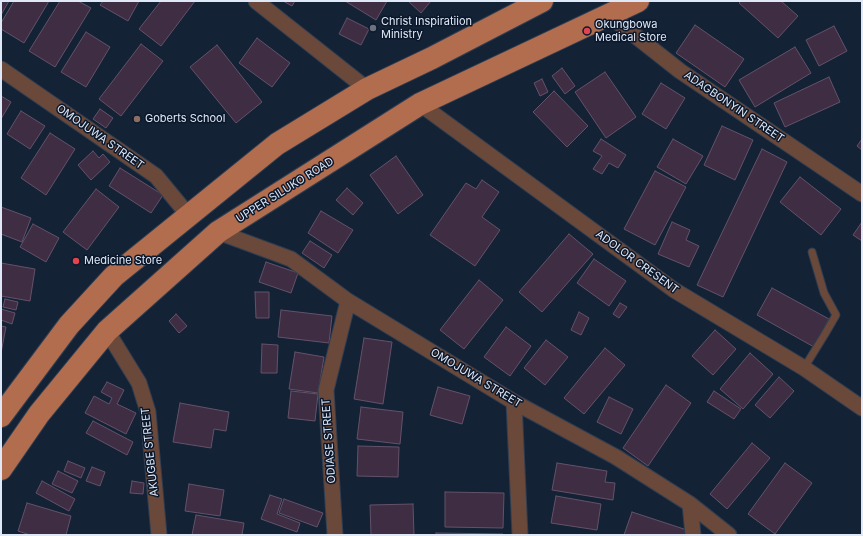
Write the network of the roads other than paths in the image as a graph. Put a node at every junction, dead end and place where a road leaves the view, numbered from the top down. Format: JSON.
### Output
{"nodes":[{"id":1,"x":256,"y":1,"type":"edge"},
{"id":2,"x":542,"y":1,"type":"edge"},
{"id":3,"x":638,"y":1,"type":"edge"},
{"id":4,"x":609,"y":15,"type":"junction"},
{"id":5,"x":1,"y":69,"type":"edge"},
{"id":6,"x":367,"y":89,"type":"junction"},
{"id":7,"x":420,"y":104,"type":"junction"},
{"id":8,"x":862,"y":194,"type":"edge"},
{"id":9,"x":189,"y":216,"type":"junction"},
{"id":10,"x":218,"y":232,"type":"junction"},
{"id":11,"x":812,"y":252,"type":"dead end"},
{"id":12,"x":348,"y":301,"type":"junction"},
{"id":13,"x":107,"y":331,"type":"junction"},
{"id":14,"x":804,"y":368,"type":"junction"},
{"id":15,"x":514,"y":402,"type":"junction"},
{"id":16,"x":862,"y":408,"type":"edge"},
{"id":17,"x":1,"y":416,"type":"edge"},
{"id":18,"x":1,"y":469,"type":"edge"},
{"id":19,"x":690,"y":504,"type":"junction"},
{"id":20,"x":159,"y":535,"type":"edge"},
{"id":21,"x":335,"y":535,"type":"edge"},
{"id":22,"x":520,"y":535,"type":"edge"},
{"id":23,"x":693,"y":535,"type":"edge"},
{"id":24,"x":729,"y":535,"type":"edge"}],
"edges":[{"from":1,"to":6,"type":"street"},
{"from":2,"to":6,"type":"main road"},
{"from":3,"to":4,"type":"main road","name":"UPPER SILUKO ROAD"},
{"from":4,"to":7,"type":"main road","name":"UPPER SILUKO ROAD"},
{"from":4,"to":8,"type":"street","name":"ADAGBONYIN STREET"},
{"from":5,"to":9,"type":"street","name":"OMOJUWA STREET"},
{"from":6,"to":9,"type":"main road"},
{"from":7,"to":10,"type":"main road","name":"UPPER SILUKO ROAD"},
{"from":7,"to":14,"type":"street","name":"ADOLOR CRESENT"},
{"from":9,"to":17,"type":"main road"},
{"from":10,"to":12,"type":"street","name":"OMOJUWA STREET"},
{"from":10,"to":13,"type":"main road","name":"UPPER SILUKO ROAD"},
{"from":11,"to":14,"type":"lane"},
{"from":12,"to":15,"type":"street","name":"OMOJUWA STREET"},
{"from":12,"to":21,"type":"street","name":"ODIASE STREET"},
{"from":13,"to":18,"type":"main road","name":"UPPER SILUKO ROAD"},
{"from":13,"to":20,"type":"street","name":"AKUGBE STREET"},
{"from":14,"to":16,"type":"street","name":"ADOLOR CRESENT"},
{"from":15,"to":19,"type":"street","name":"OMOJUWA STREET"},
{"from":15,"to":22,"type":"street"},
{"from":19,"to":23,"type":"street"},
{"from":19,"to":24,"type":"street","name":"OMOJUWA STREET"}]}
